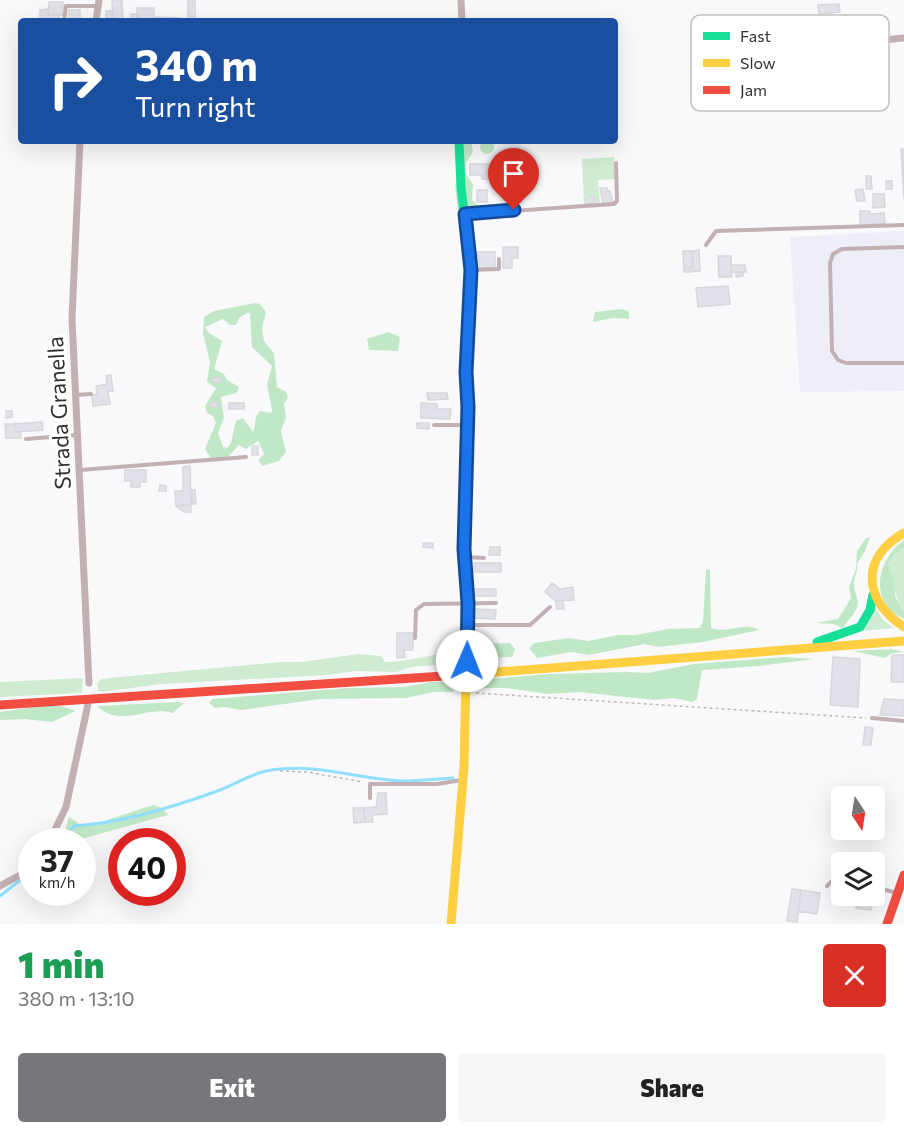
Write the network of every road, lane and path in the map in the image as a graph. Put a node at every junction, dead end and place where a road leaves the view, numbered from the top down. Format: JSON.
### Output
{"nodes":[{"id":1,"x":461,"y":0,"type":"edge"},
{"id":2,"x":99,"y":3,"type":"edge"},
{"id":3,"x":64,"y":18,"type":"edge"},
{"id":4,"x":96,"y":18,"type":"edge"},
{"id":5,"x":462,"y":18,"type":"edge"},
{"id":6,"x":904,"y":38,"type":"edge"},
{"id":7,"x":889,"y":39,"type":"edge"},
{"id":8,"x":80,"y":144,"type":"edge"},
{"id":9,"x":459,"y":144,"type":"edge"},
{"id":10,"x":616,"y":163,"type":"dead end"},
{"id":11,"x":465,"y":214,"type":"junction"},
{"id":12,"x":904,"y":225,"type":"edge"},
{"id":13,"x":706,"y":245,"type":"dead end"},
{"id":14,"x":904,"y":247,"type":"edge"},
{"id":15,"x":499,"y":259,"type":"dead end"},
{"id":16,"x":471,"y":270,"type":"junction"},
{"id":17,"x":904,"y":363,"type":"edge"},
{"id":18,"x":91,"y":394,"type":"dead end"},
{"id":19,"x":75,"y":395,"type":"junction"},
{"id":20,"x":468,"y":425,"type":"junction"},
{"id":21,"x":434,"y":426,"type":"dead end"},
{"id":22,"x":78,"y":435,"type":"junction"},
{"id":23,"x":26,"y":440,"type":"dead end"},
{"id":24,"x":246,"y":457,"type":"dead end"},
{"id":25,"x":80,"y":470,"type":"junction"},
{"id":26,"x":904,"y":533,"type":"edge"},
{"id":27,"x":464,"y":557,"type":"junction"},
{"id":28,"x":484,"y":558,"type":"dead end"},
{"id":29,"x":873,"y":594,"type":"junction"},
{"id":30,"x":468,"y":603,"type":"junction"},
{"id":31,"x":496,"y":603,"type":"dead end"},
{"id":32,"x":550,"y":607,"type":"dead end"},
{"id":33,"x":468,"y":626,"type":"junction"},
{"id":34,"x":904,"y":627,"type":"edge"},
{"id":35,"x":415,"y":638,"type":"dead end"},
{"id":36,"x":904,"y":641,"type":"edge"},
{"id":37,"x":811,"y":648,"type":"junction"},
{"id":38,"x":467,"y":661,"type":"dead end"},
{"id":39,"x":466,"y":676,"type":"dead end"},
{"id":40,"x":89,"y":683,"type":"dead end"},
{"id":41,"x":466,"y":693,"type":"junction"},
{"id":42,"x":88,"y":704,"type":"dead end"},
{"id":43,"x":0,"y":705,"type":"edge"},
{"id":44,"x":872,"y":718,"type":"joint"},
{"id":45,"x":904,"y":721,"type":"edge"},
{"id":46,"x":280,"y":771,"type":"dead end"},
{"id":47,"x":463,"y":780,"type":"junction"},
{"id":48,"x":370,"y":784,"type":"junction"},
{"id":49,"x":370,"y":798,"type":"dead end"},
{"id":50,"x":56,"y":828,"type":"edge"},
{"id":51,"x":904,"y":875,"type":"edge"},
{"id":52,"x":18,"y":876,"type":"edge"},
{"id":53,"x":831,"y":882,"type":"edge"},
{"id":54,"x":0,"y":886,"type":"edge"},
{"id":55,"x":827,"y":886,"type":"dead end"},
{"id":56,"x":885,"y":890,"type":"edge"},
{"id":57,"x":898,"y":893,"type":"junction"},
{"id":58,"x":451,"y":924,"type":"edge"},
{"id":59,"x":887,"y":924,"type":"edge"}],
"edges":[{"from":1,"to":5,"type":"street"},
{"from":2,"to":3,"type":"lane"},
{"from":2,"to":4,"type":"street"},
{"from":6,"to":7,"type":"street"},
{"from":8,"to":19,"type":"street","name":"Strada Granella"},
{"from":9,"to":11,"type":"main road"},
{"from":10,"to":11,"type":"lane"},
{"from":11,"to":16,"type":"main road"},
{"from":12,"to":13,"type":"lane"},
{"from":14,"to":17,"type":"lane"},
{"from":15,"to":16,"type":"lane"},
{"from":16,"to":20,"type":"main road"},
{"from":18,"to":19,"type":"lane"},
{"from":19,"to":22,"type":"street","name":"Strada Granella"},
{"from":20,"to":21,"type":"lane"},
{"from":20,"to":27,"type":"main road"},
{"from":22,"to":23,"type":"lane"},
{"from":22,"to":25,"type":"street","name":"Strada Granella"},
{"from":24,"to":25,"type":"lane"},
{"from":25,"to":40,"type":"street","name":"Strada Granella"},
{"from":26,"to":29,"type":"main road"},
{"from":27,"to":28,"type":"lane"},
{"from":27,"to":30,"type":"main road"},
{"from":29,"to":34,"type":"main road"},
{"from":29,"to":37,"type":"main road"},
{"from":30,"to":31,"type":"lane"},
{"from":30,"to":33,"type":"main road"},
{"from":30,"to":35,"type":"lane"},
{"from":32,"to":33,"type":"lane"},
{"from":33,"to":38,"type":"main road"},
{"from":36,"to":37,"type":"main road"},
{"from":37,"to":43,"type":"main road"},
{"from":39,"to":41,"type":"main road"},
{"from":41,"to":44,"type":"path"},
{"from":41,"to":47,"type":"main road"},
{"from":42,"to":50,"type":"street"},
{"from":44,"to":45,"type":"lane"},
{"from":46,"to":48,"type":"path"},
{"from":47,"to":48,"type":"lane"},
{"from":47,"to":58,"type":"main road"},
{"from":48,"to":49,"type":"lane"},
{"from":51,"to":57,"type":"main road"},
{"from":52,"to":54,"type":"street"},
{"from":53,"to":55,"type":"lane"},
{"from":56,"to":57,"type":"lane"},
{"from":57,"to":59,"type":"main road"}]}
